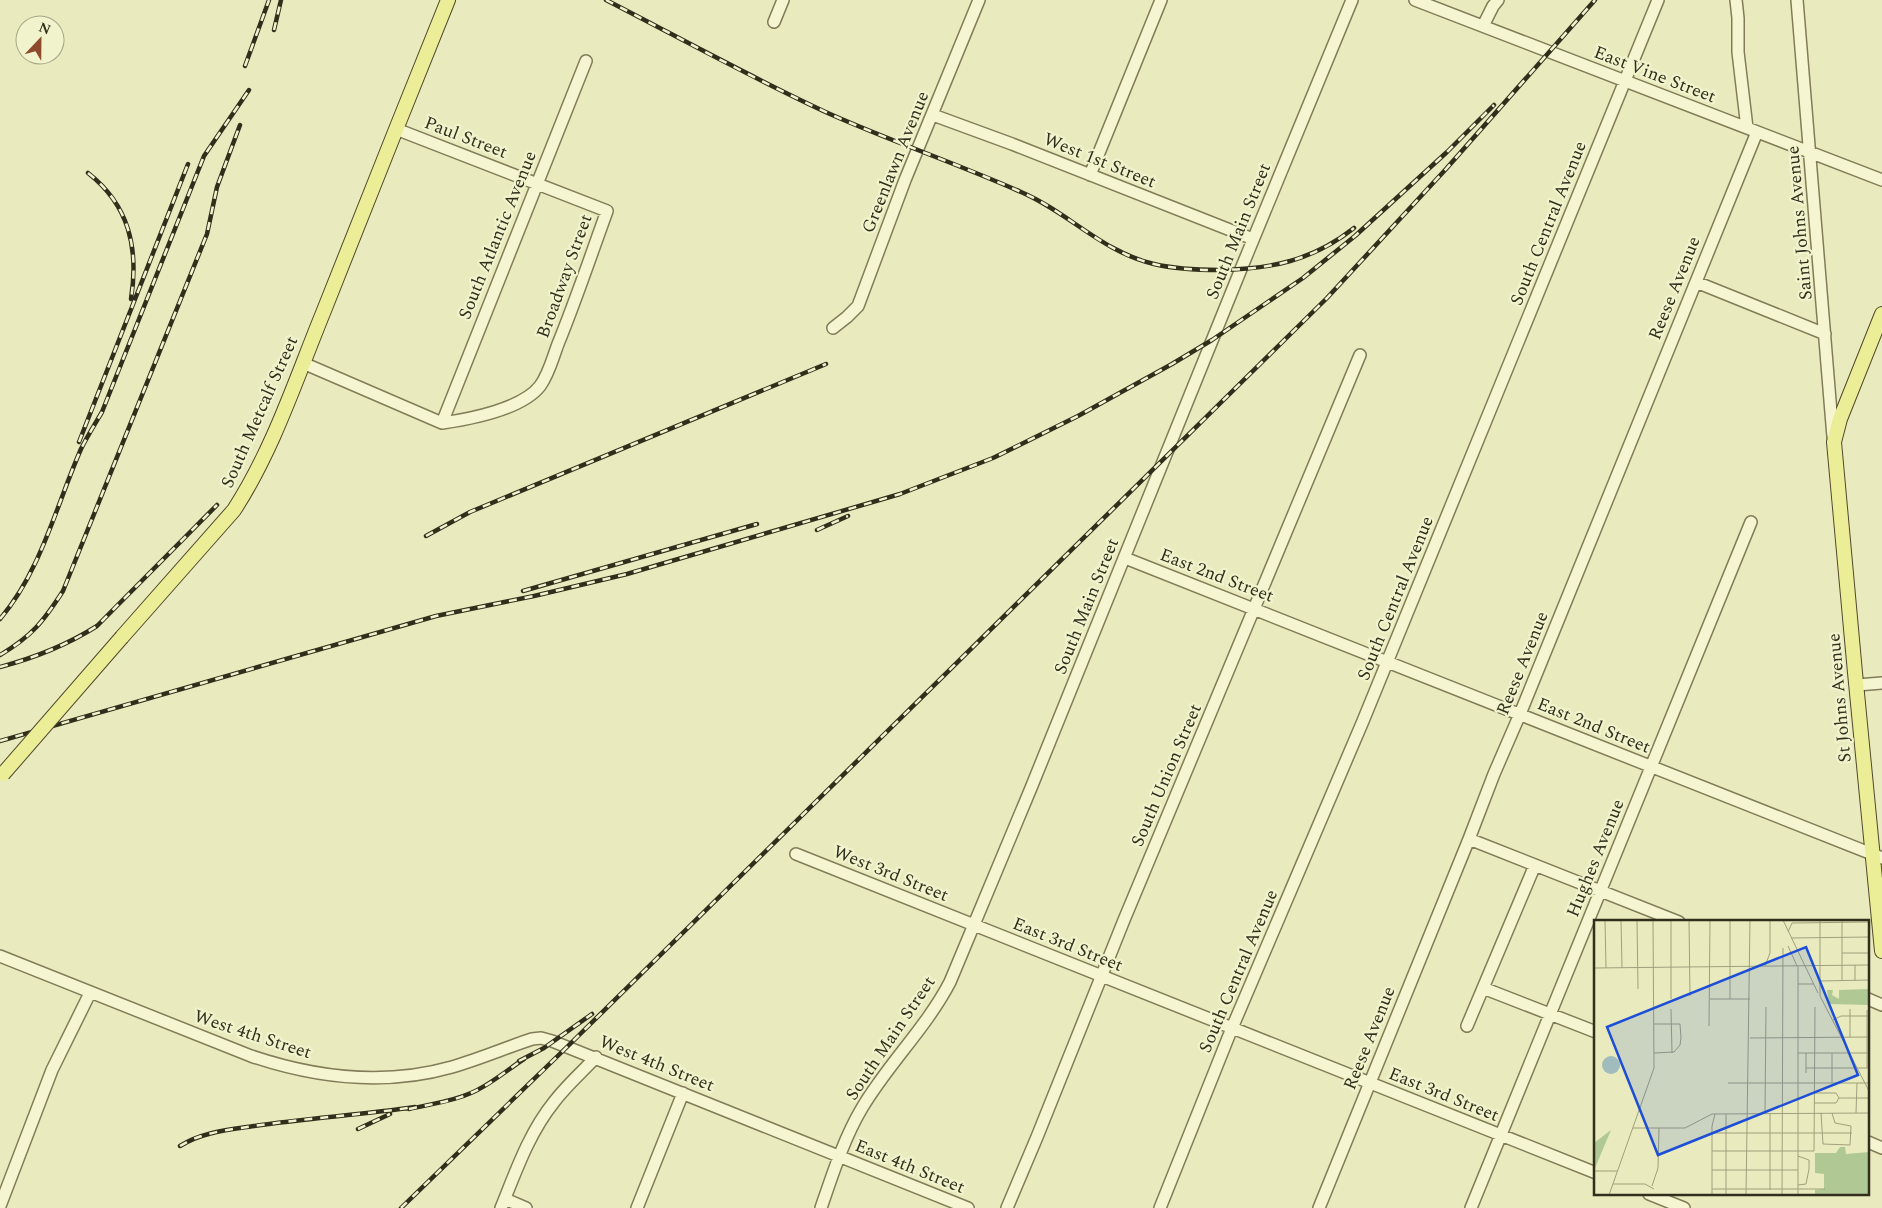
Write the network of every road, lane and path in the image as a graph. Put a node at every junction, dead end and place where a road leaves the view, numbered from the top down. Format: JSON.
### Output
{"nodes":[{"id":1,"x":448,"y":0,"type":"edge"},
{"id":2,"x":783,"y":0,"type":"edge"},
{"id":3,"x":980,"y":0,"type":"edge"},
{"id":4,"x":1161,"y":0,"type":"edge"},
{"id":5,"x":1352,"y":0,"type":"edge"},
{"id":6,"x":1415,"y":0,"type":"edge"},
{"id":7,"x":1498,"y":0,"type":"edge"},
{"id":8,"x":1658,"y":0,"type":"edge"},
{"id":9,"x":1736,"y":0,"type":"edge"},
{"id":10,"x":1797,"y":0,"type":"edge"},
{"id":11,"x":774,"y":22,"type":"dead end"},
{"id":12,"x":1483,"y":26,"type":"junction"},
{"id":13,"x":586,"y":61,"type":"dead end"},
{"id":14,"x":1624,"y":81,"type":"junction"},
{"id":15,"x":933,"y":115,"type":"junction"},
{"id":16,"x":396,"y":129,"type":"junction"},
{"id":17,"x":1752,"y":130,"type":"junction"},
{"id":18,"x":1810,"y":153,"type":"junction"},
{"id":19,"x":1090,"y":175,"type":"junction"},
{"id":20,"x":1882,"y":180,"type":"edge"},
{"id":21,"x":537,"y":184,"type":"junction"},
{"id":22,"x":607,"y":211,"type":"joint"},
{"id":23,"x":1253,"y":239,"type":"junction"},
{"id":24,"x":1696,"y":282,"type":"junction"},
{"id":25,"x":1881,"y":321,"type":"edge"},
{"id":26,"x":833,"y":328,"type":"dead end"},
{"id":27,"x":1825,"y":334,"type":"junction"},
{"id":28,"x":1360,"y":355,"type":"dead end"},
{"id":29,"x":303,"y":363,"type":"junction"},
{"id":30,"x":442,"y":423,"type":"junction"},
{"id":31,"x":1834,"y":442,"type":"junction"},
{"id":32,"x":1751,"y":522,"type":"dead end"},
{"id":33,"x":1125,"y":558,"type":"junction"},
{"id":34,"x":1255,"y":609,"type":"junction"},
{"id":35,"x":1388,"y":662,"type":"junction"},
{"id":36,"x":1882,"y":683,"type":"edge"},
{"id":37,"x":1857,"y":685,"type":"junction"},
{"id":38,"x":1520,"y":714,"type":"junction"},
{"id":39,"x":1652,"y":766,"type":"junction"},
{"id":40,"x":1,"y":775,"type":"edge"},
{"id":41,"x":1469,"y":839,"type":"junction"},
{"id":42,"x":796,"y":854,"type":"dead end"},
{"id":43,"x":1877,"y":856,"type":"edge"},
{"id":44,"x":1535,"y":864,"type":"junction"},
{"id":45,"x":1600,"y":890,"type":"junction"},
{"id":46,"x":1674,"y":920,"type":"edge"},
{"id":47,"x":973,"y":925,"type":"junction"},
{"id":48,"x":1882,"y":951,"type":"edge"},
{"id":49,"x":0,"y":956,"type":"edge"},
{"id":50,"x":1101,"y":976,"type":"junction"},
{"id":51,"x":1483,"y":988,"type":"junction"},
{"id":52,"x":90,"y":993,"type":"junction"},
{"id":53,"x":1870,"y":1000,"type":"edge"},
{"id":54,"x":1882,"y":1004,"type":"edge"},
{"id":55,"x":1550,"y":1014,"type":"junction"},
{"id":56,"x":1467,"y":1026,"type":"dead end"},
{"id":57,"x":1232,"y":1028,"type":"junction"},
{"id":58,"x":1594,"y":1031,"type":"edge"},
{"id":59,"x":596,"y":1057,"type":"junction"},
{"id":60,"x":1370,"y":1083,"type":"junction"},
{"id":61,"x":683,"y":1093,"type":"junction"},
{"id":62,"x":1502,"y":1136,"type":"junction"},
{"id":63,"x":1870,"y":1143,"type":"edge"},
{"id":64,"x":1882,"y":1148,"type":"edge"},
{"id":65,"x":840,"y":1157,"type":"junction"},
{"id":66,"x":1594,"y":1172,"type":"edge"},
{"id":67,"x":1654,"y":1196,"type":"edge"},
{"id":68,"x":503,"y":1204,"type":"edge"},
{"id":69,"x":0,"y":1206,"type":"edge"},
{"id":70,"x":526,"y":1208,"type":"edge"},
{"id":71,"x":637,"y":1208,"type":"edge"},
{"id":72,"x":821,"y":1208,"type":"edge"},
{"id":73,"x":968,"y":1208,"type":"edge"},
{"id":74,"x":1006,"y":1208,"type":"edge"},
{"id":75,"x":1160,"y":1208,"type":"edge"},
{"id":76,"x":1319,"y":1208,"type":"edge"},
{"id":77,"x":1471,"y":1208,"type":"edge"},
{"id":78,"x":1684,"y":1208,"type":"edge"}],
"edges":[{"from":1,"to":16,"type":"main road","name":"South Metcalf Street"},
{"from":2,"to":11,"type":"street"},
{"from":3,"to":15,"type":"street","name":"Greenlawn Avenue"},
{"from":4,"to":19,"type":"street"},
{"from":5,"to":23,"type":"street","name":"South Main Street"},
{"from":6,"to":12,"type":"street","name":"East Vine Street"},
{"from":7,"to":12,"type":"street"},
{"from":8,"to":14,"type":"street","name":"South Central Avenue"},
{"from":9,"to":17,"type":"street"},
{"from":10,"to":18,"type":"street","name":"Saint Johns Avenue"},
{"from":12,"to":14,"type":"street","name":"East Vine Street"},
{"from":13,"to":21,"type":"street","name":"South Atlantic Avenue"},
{"from":14,"to":17,"type":"street","name":"East Vine Street"},
{"from":14,"to":35,"type":"street","name":"South Central Avenue"},
{"from":15,"to":19,"type":"street","name":"West 1st Street"},
{"from":15,"to":26,"type":"street","name":"Greenlawn Avenue"},
{"from":16,"to":21,"type":"street","name":"Paul Street"},
{"from":16,"to":29,"type":"main road","name":"South Metcalf Street"},
{"from":17,"to":18,"type":"street","name":"East Vine Street"},
{"from":17,"to":24,"type":"street","name":"Reese Avenue"},
{"from":18,"to":20,"type":"street","name":"East Vine Street"},
{"from":18,"to":27,"type":"street","name":"Saint Johns Avenue"},
{"from":19,"to":23,"type":"street","name":"West 1st Street"},
{"from":21,"to":22,"type":"street","name":"Paul Street"},
{"from":21,"to":30,"type":"street","name":"South Atlantic Avenue"},
{"from":22,"to":30,"type":"street","name":"Broadway Street"},
{"from":23,"to":33,"type":"street","name":"South Main Street"},
{"from":24,"to":27,"type":"street"},
{"from":24,"to":38,"type":"street","name":"Reese Avenue"},
{"from":25,"to":31,"type":"main road"},
{"from":27,"to":31,"type":"street","name":"Saint Johns Avenue"},
{"from":28,"to":34,"type":"street","name":"South Union Street"},
{"from":29,"to":30,"type":"street"},
{"from":29,"to":40,"type":"main road","name":"South Metcalf Street","bridge":true},
{"from":31,"to":37,"type":"main road","name":"St Johns Avenue"},
{"from":32,"to":39,"type":"street","name":"Hughes Avenue"},
{"from":33,"to":34,"type":"street","name":"East 2nd Street"},
{"from":33,"to":47,"type":"street","name":"South Main Street"},
{"from":34,"to":35,"type":"street","name":"East 2nd Street"},
{"from":34,"to":50,"type":"street","name":"South Union Street"},
{"from":35,"to":38,"type":"street","name":"East 2nd Street"},
{"from":35,"to":57,"type":"street","name":"South Central Avenue"},
{"from":36,"to":37,"type":"street"},
{"from":37,"to":43,"type":"main road","name":"St Johns Avenue"},
{"from":38,"to":39,"type":"street","name":"East 2nd Street"},
{"from":38,"to":41,"type":"street","name":"Reese Avenue"},
{"from":39,"to":43,"type":"street","name":"East 2nd Street"},
{"from":39,"to":45,"type":"street","name":"Hughes Avenue"},
{"from":41,"to":44,"type":"street"},
{"from":41,"to":60,"type":"street","name":"Reese Avenue"},
{"from":42,"to":47,"type":"street","name":"West 3rd Street"},
{"from":43,"to":48,"type":"main road","name":"St Johns Avenue"},
{"from":44,"to":45,"type":"street"},
{"from":44,"to":51,"type":"street"},
{"from":45,"to":46,"type":"street"},
{"from":45,"to":55,"type":"street","name":"Hughes Avenue"},
{"from":47,"to":50,"type":"street","name":"East 3rd Street"},
{"from":47,"to":65,"type":"street","name":"South Main Street"},
{"from":49,"to":52,"type":"street","name":"West 4th Street"},
{"from":50,"to":57,"type":"street","name":"East 3rd Street"},
{"from":50,"to":74,"type":"street","name":"South Union Street"},
{"from":51,"to":55,"type":"street"},
{"from":51,"to":56,"type":"street"},
{"from":52,"to":59,"type":"street","name":"West 4th Street"},
{"from":52,"to":69,"type":"street"},
{"from":53,"to":54,"type":"street"},
{"from":55,"to":58,"type":"street"},
{"from":55,"to":62,"type":"street","name":"Hughes Avenue"},
{"from":57,"to":60,"type":"street","name":"East 3rd Street"},
{"from":57,"to":75,"type":"street","name":"South Central Avenue"},
{"from":59,"to":61,"type":"street","name":"West 4th Street"},
{"from":59,"to":68,"type":"street"},
{"from":60,"to":62,"type":"street","name":"East 3rd Street"},
{"from":60,"to":76,"type":"street","name":"Reese Avenue"},
{"from":61,"to":65,"type":"street","name":"West 4th Street"},
{"from":61,"to":71,"type":"street"},
{"from":62,"to":66,"type":"street","name":"East 3rd Street"},
{"from":62,"to":77,"type":"street","name":"Hughes Avenue"},
{"from":63,"to":64,"type":"street"},
{"from":65,"to":72,"type":"street","name":"South Main Street"},
{"from":65,"to":73,"type":"street","name":"East 4th Street"},
{"from":67,"to":78,"type":"street"},
{"from":68,"to":70,"type":"street"}]}
